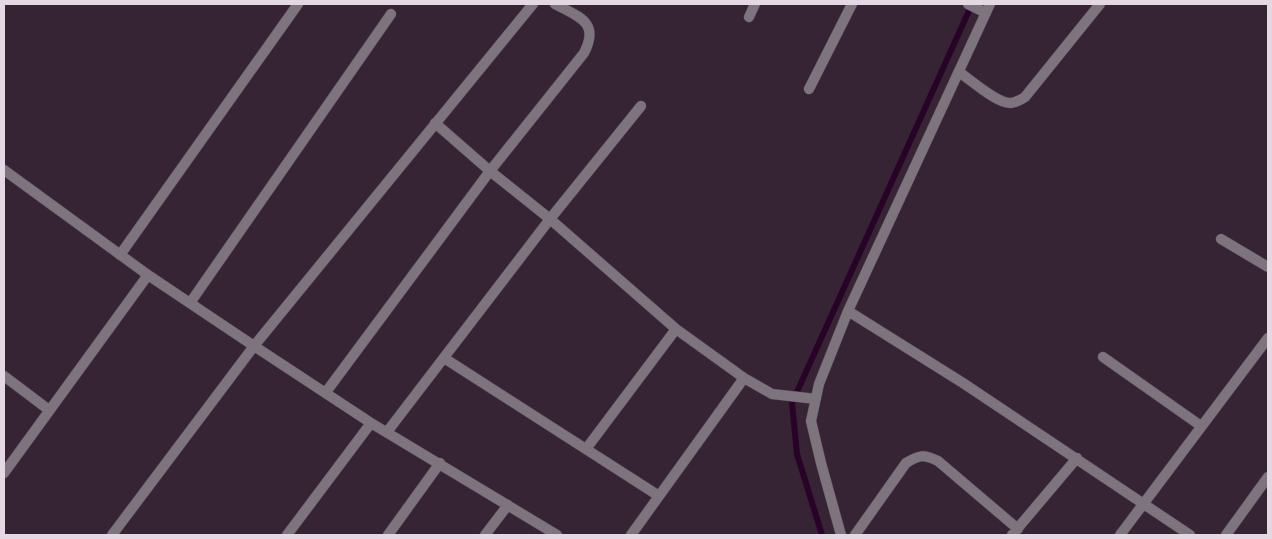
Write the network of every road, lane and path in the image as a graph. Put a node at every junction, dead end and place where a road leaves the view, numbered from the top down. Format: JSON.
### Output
{"nodes":[{"id":1,"x":298,"y":4,"type":"edge"},
{"id":2,"x":533,"y":4,"type":"edge"},
{"id":3,"x":555,"y":4,"type":"edge"},
{"id":4,"x":755,"y":4,"type":"edge"},
{"id":5,"x":852,"y":4,"type":"edge"},
{"id":6,"x":1100,"y":4,"type":"edge"},
{"id":7,"x":981,"y":7,"type":"edge"},
{"id":8,"x":391,"y":14,"type":"dead end"},
{"id":9,"x":749,"y":17,"type":"dead end"},
{"id":10,"x":958,"y":72,"type":"junction"},
{"id":11,"x":809,"y":89,"type":"dead end"},
{"id":12,"x":642,"y":106,"type":"dead end"},
{"id":13,"x":435,"y":123,"type":"junction"},
{"id":14,"x":490,"y":171,"type":"junction"},
{"id":15,"x":5,"y":173,"type":"edge"},
{"id":16,"x":550,"y":219,"type":"junction"},
{"id":17,"x":1222,"y":239,"type":"dead end"},
{"id":18,"x":120,"y":255,"type":"junction"},
{"id":19,"x":1268,"y":267,"type":"edge"},
{"id":20,"x":148,"y":275,"type":"junction"},
{"id":21,"x":190,"y":303,"type":"junction"},
{"id":22,"x":848,"y":311,"type":"junction"},
{"id":23,"x":676,"y":329,"type":"junction"},
{"id":24,"x":1268,"y":338,"type":"edge"},
{"id":25,"x":254,"y":346,"type":"junction"},
{"id":26,"x":1103,"y":357,"type":"dead end"},
{"id":27,"x":444,"y":358,"type":"junction"},
{"id":28,"x":4,"y":376,"type":"edge"},
{"id":29,"x":744,"y":378,"type":"junction"},
{"id":30,"x":326,"y":392,"type":"junction"},
{"id":31,"x":810,"y":399,"type":"junction"},
{"id":32,"x":49,"y":410,"type":"junction"},
{"id":33,"x":371,"y":423,"type":"junction"},
{"id":34,"x":1201,"y":426,"type":"junction"},
{"id":35,"x":387,"y":432,"type":"junction"},
{"id":36,"x":586,"y":449,"type":"junction"},
{"id":37,"x":1077,"y":458,"type":"junction"},
{"id":38,"x":440,"y":463,"type":"junction"},
{"id":39,"x":4,"y":472,"type":"edge"},
{"id":40,"x":1268,"y":477,"type":"edge"},
{"id":41,"x":659,"y":496,"type":"junction"},
{"id":42,"x":508,"y":505,"type":"junction"},
{"id":43,"x":1144,"y":505,"type":"junction"},
{"id":44,"x":1015,"y":532,"type":"edge"},
{"id":45,"x":112,"y":535,"type":"edge"},
{"id":46,"x":287,"y":535,"type":"edge"},
{"id":47,"x":388,"y":535,"type":"edge"},
{"id":48,"x":485,"y":535,"type":"edge"},
{"id":49,"x":557,"y":535,"type":"edge"},
{"id":50,"x":631,"y":535,"type":"edge"},
{"id":51,"x":841,"y":535,"type":"edge"},
{"id":52,"x":855,"y":535,"type":"edge"},
{"id":53,"x":1120,"y":535,"type":"edge"},
{"id":54,"x":1190,"y":535,"type":"edge"},
{"id":55,"x":1226,"y":535,"type":"edge"}],
"edges":[{"from":1,"to":18,"type":"street"},
{"from":2,"to":13,"type":"street"},
{"from":3,"to":14,"type":"street"},
{"from":4,"to":9,"type":"street"},
{"from":5,"to":11,"type":"street"},
{"from":6,"to":10,"type":"street"},
{"from":7,"to":10,"type":"street"},
{"from":8,"to":21,"type":"street"},
{"from":10,"to":22,"type":"street"},
{"from":12,"to":16,"type":"street"},
{"from":13,"to":14,"type":"street"},
{"from":13,"to":25,"type":"street"},
{"from":14,"to":16,"type":"street"},
{"from":14,"to":30,"type":"street"},
{"from":15,"to":18,"type":"street"},
{"from":16,"to":23,"type":"street"},
{"from":16,"to":27,"type":"street"},
{"from":17,"to":19,"type":"street"},
{"from":18,"to":20,"type":"street"},
{"from":20,"to":21,"type":"street"},
{"from":20,"to":32,"type":"street"},
{"from":21,"to":25,"type":"street"},
{"from":22,"to":31,"type":"street"},
{"from":22,"to":37,"type":"street"},
{"from":23,"to":29,"type":"street"},
{"from":23,"to":36,"type":"street"},
{"from":24,"to":34,"type":"street"},
{"from":25,"to":30,"type":"street"},
{"from":25,"to":45,"type":"street"},
{"from":26,"to":34,"type":"street"},
{"from":27,"to":35,"type":"street"},
{"from":27,"to":36,"type":"street"},
{"from":28,"to":32,"type":"street"},
{"from":29,"to":31,"type":"street"},
{"from":29,"to":41,"type":"street"},
{"from":30,"to":33,"type":"street"},
{"from":31,"to":51,"type":"street"},
{"from":32,"to":39,"type":"street"},
{"from":33,"to":35,"type":"street"},
{"from":33,"to":46,"type":"street"},
{"from":34,"to":43,"type":"street"},
{"from":35,"to":38,"type":"street"},
{"from":36,"to":41,"type":"street"},
{"from":37,"to":43,"type":"street"},
{"from":37,"to":44,"type":"street"},
{"from":38,"to":42,"type":"street"},
{"from":38,"to":47,"type":"street"},
{"from":40,"to":55,"type":"street"},
{"from":41,"to":50,"type":"street"},
{"from":42,"to":48,"type":"street"},
{"from":42,"to":49,"type":"street"},
{"from":43,"to":53,"type":"street"},
{"from":43,"to":54,"type":"street"},
{"from":44,"to":52,"type":"street"}]}
